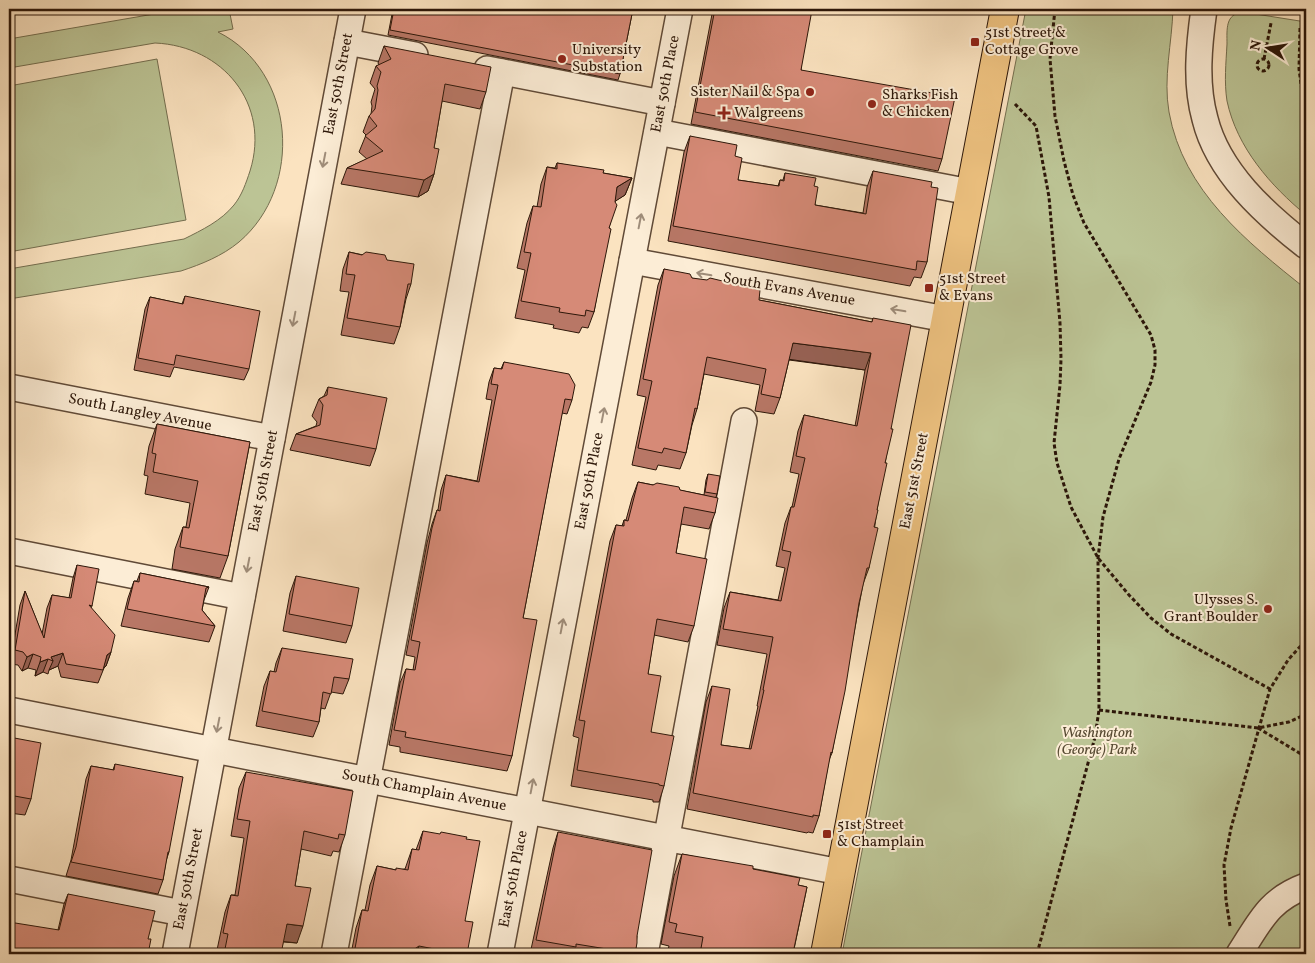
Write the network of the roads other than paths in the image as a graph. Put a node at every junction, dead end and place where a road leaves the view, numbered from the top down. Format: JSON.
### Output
{"nodes":[{"id":1,"x":353,"y":9,"type":"edge"},
{"id":2,"x":680,"y":9,"type":"edge"},
{"id":3,"x":1005,"y":9,"type":"edge"},
{"id":4,"x":1204,"y":9,"type":"edge"},
{"id":5,"x":347,"y":42,"type":"junction"},
{"id":6,"x":434,"y":59,"type":"edge"},
{"id":7,"x":463,"y":65,"type":"edge"},
{"id":8,"x":502,"y":72,"type":"junction"},
{"id":9,"x":662,"y":103,"type":"junction"},
{"id":10,"x":657,"y":132,"type":"junction"},
{"id":11,"x":970,"y":192,"type":"junction"},
{"id":12,"x":1306,"y":246,"type":"edge"},
{"id":13,"x":632,"y":261,"type":"junction"},
{"id":14,"x":946,"y":319,"type":"junction"},
{"id":15,"x":9,"y":387,"type":"edge"},
{"id":16,"x":744,"y":421,"type":"dead end"},
{"id":17,"x":272,"y":438,"type":"junction"},
{"id":18,"x":9,"y":551,"type":"edge"},
{"id":19,"x":242,"y":598,"type":"junction"},
{"id":20,"x":9,"y":710,"type":"edge"},
{"id":21,"x":213,"y":750,"type":"junction"},
{"id":22,"x":367,"y":780,"type":"junction"},
{"id":23,"x":527,"y":811,"type":"junction"},
{"id":24,"x":666,"y":838,"type":"junction"},
{"id":25,"x":840,"y":872,"type":"junction"},
{"id":26,"x":9,"y":879,"type":"edge"},
{"id":27,"x":1306,"y":886,"type":"edge"},
{"id":28,"x":182,"y":913,"type":"junction"},
{"id":29,"x":174,"y":954,"type":"edge"},
{"id":30,"x":334,"y":954,"type":"edge"},
{"id":31,"x":500,"y":954,"type":"edge"},
{"id":32,"x":645,"y":954,"type":"edge"},
{"id":33,"x":824,"y":954,"type":"edge"},
{"id":34,"x":1239,"y":954,"type":"edge"}],
"edges":[{"from":1,"to":5,"type":"street","name":"East 50th Street"},
{"from":2,"to":9,"type":"street","name":"East 50th Place"},
{"from":3,"to":11,"type":"main road","name":"East 51st Street"},
{"from":4,"to":12,"type":"street"},
{"from":5,"to":6,"type":"street"},
{"from":5,"to":17,"type":"street","name":"East 50th Street","one_way":true},
{"from":7,"to":8,"type":"street"},
{"from":8,"to":9,"type":"street"},
{"from":8,"to":22,"type":"street"},
{"from":9,"to":10,"type":"street","name":"East 50th Place"},
{"from":10,"to":11,"type":"street"},
{"from":13,"to":10,"type":"street","name":"East 50th Place","one_way":true},
{"from":11,"to":14,"type":"main road","name":"East 51st Street"},
{"from":14,"to":13,"type":"street","name":"South Evans Avenue","one_way":true},
{"from":23,"to":13,"type":"street","name":"East 50th Place","one_way":true},
{"from":14,"to":25,"type":"main road","name":"East 51st Street"},
{"from":15,"to":17,"type":"street","name":"South Langley Avenue"},
{"from":16,"to":24,"type":"street"},
{"from":17,"to":19,"type":"street","name":"East 50th Street","one_way":true},
{"from":18,"to":19,"type":"street"},
{"from":19,"to":21,"type":"street","name":"East 50th Street","one_way":true},
{"from":20,"to":21,"type":"street","name":"South Champlain Avenue"},
{"from":21,"to":22,"type":"street","name":"South Champlain Avenue"},
{"from":21,"to":28,"type":"street","name":"East 50th Street"},
{"from":22,"to":23,"type":"street","name":"South Champlain Avenue"},
{"from":22,"to":30,"type":"street"},
{"from":23,"to":24,"type":"street","name":"South Champlain Avenue"},
{"from":23,"to":31,"type":"street","name":"East 50th Place"},
{"from":24,"to":25,"type":"street","name":"South Champlain Avenue"},
{"from":24,"to":32,"type":"street"},
{"from":25,"to":33,"type":"main road","name":"East 51st Street"},
{"from":26,"to":28,"type":"street"},
{"from":27,"to":34,"type":"street"},
{"from":28,"to":29,"type":"street","name":"East 50th Street"}]}
